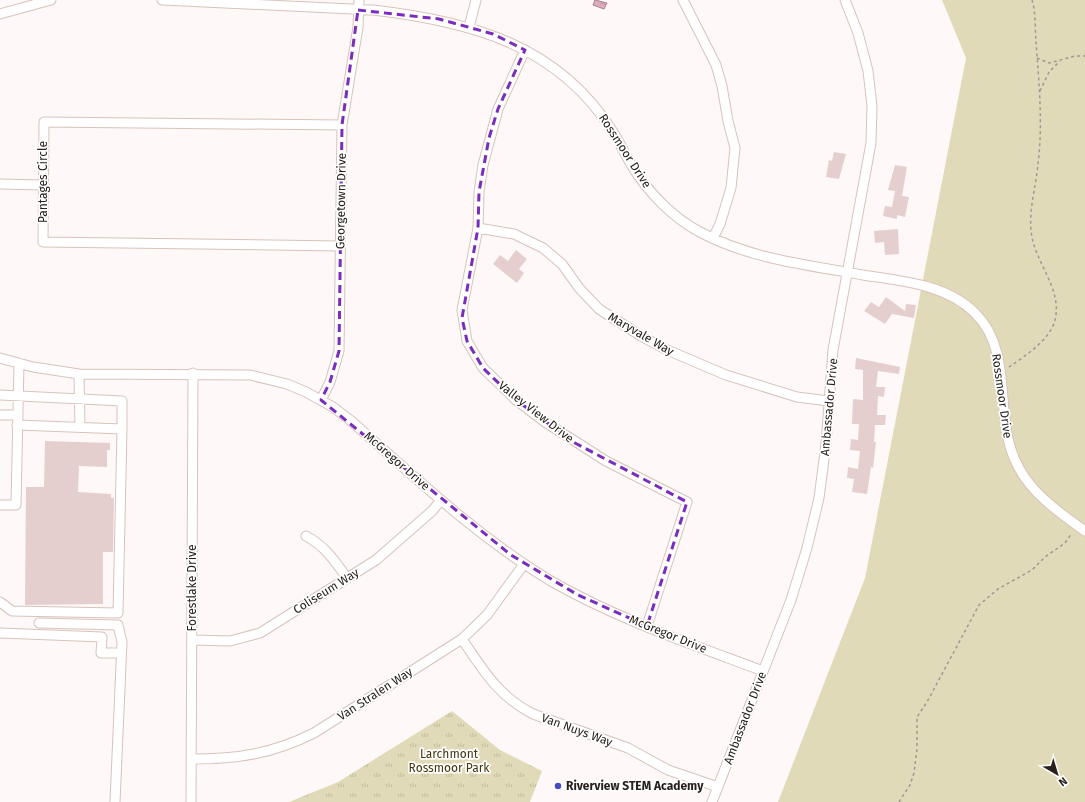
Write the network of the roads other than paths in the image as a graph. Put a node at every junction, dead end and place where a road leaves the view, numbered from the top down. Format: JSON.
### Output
{"nodes":[{"id":1,"x":51,"y":0,"type":"edge"},
{"id":2,"x":162,"y":0,"type":"edge"},
{"id":3,"x":359,"y":0,"type":"edge"},
{"id":4,"x":476,"y":0,"type":"edge"},
{"id":5,"x":682,"y":0,"type":"edge"},
{"id":6,"x":845,"y":0,"type":"edge"},
{"id":7,"x":358,"y":10,"type":"junction"},
{"id":8,"x":0,"y":14,"type":"edge"},
{"id":9,"x":469,"y":27,"type":"junction"},
{"id":10,"x":525,"y":50,"type":"junction"},
{"id":11,"x":342,"y":125,"type":"junction"},
{"id":12,"x":0,"y":184,"type":"edge"},
{"id":13,"x":44,"y":185,"type":"junction"},
{"id":14,"x":478,"y":228,"type":"junction"},
{"id":15,"x":713,"y":238,"type":"junction"},
{"id":16,"x":340,"y":246,"type":"junction"},
{"id":17,"x":847,"y":272,"type":"junction"},
{"id":18,"x":0,"y":358,"type":"edge"},
{"id":19,"x":19,"y":363,"type":"junction"},
{"id":20,"x":193,"y":373,"type":"junction"},
{"id":21,"x":79,"y":374,"type":"junction"},
{"id":22,"x":0,"y":395,"type":"edge"},
{"id":23,"x":18,"y":396,"type":"junction"},
{"id":24,"x":80,"y":399,"type":"junction"},
{"id":25,"x":321,"y":400,"type":"junction"},
{"id":26,"x":829,"y":401,"type":"junction"},
{"id":27,"x":0,"y":414,"type":"edge"},
{"id":28,"x":18,"y":415,"type":"junction"},
{"id":29,"x":17,"y":425,"type":"junction"},
{"id":30,"x":80,"y":427,"type":"junction"},
{"id":31,"x":122,"y":429,"type":"junction"},
{"id":32,"x":441,"y":500,"type":"junction"},
{"id":33,"x":0,"y":505,"type":"edge"},
{"id":34,"x":1085,"y":531,"type":"edge"},
{"id":35,"x":306,"y":536,"type":"dead end"},
{"id":36,"x":524,"y":564,"type":"junction"},
{"id":37,"x":347,"y":578,"type":"junction"},
{"id":38,"x":0,"y":602,"type":"edge"},
{"id":39,"x":39,"y":623,"type":"dead end"},
{"id":40,"x":647,"y":626,"type":"junction"},
{"id":41,"x":0,"y":633,"type":"edge"},
{"id":42,"x":462,"y":639,"type":"junction"},
{"id":43,"x":192,"y":640,"type":"junction"},
{"id":44,"x":121,"y":653,"type":"junction"},
{"id":45,"x":763,"y":671,"type":"junction"},
{"id":46,"x":191,"y":759,"type":"junction"},
{"id":47,"x":718,"y":787,"type":"junction"},
{"id":48,"x":115,"y":802,"type":"edge"},
{"id":49,"x":190,"y":802,"type":"edge"},
{"id":50,"x":712,"y":802,"type":"edge"}],
"edges":[{"from":1,"to":8,"type":"street"},
{"from":2,"to":7,"type":"street","name":"Rossmoor Drive"},
{"from":3,"to":7,"type":"street","name":"Georgetown Drive"},
{"from":4,"to":9,"type":"street"},
{"from":5,"to":15,"type":"street"},
{"from":6,"to":17,"type":"street","name":"Ambassador Drive"},
{"from":7,"to":9,"type":"street","name":"Rossmoor Drive"},
{"from":7,"to":11,"type":"street","name":"Georgetown Drive"},
{"from":9,"to":10,"type":"street","name":"Rossmoor Drive"},
{"from":10,"to":14,"type":"street","name":"Valley View Drive"},
{"from":10,"to":15,"type":"street","name":"Rossmoor Drive"},
{"from":11,"to":13,"type":"street","name":"Pantages Circle"},
{"from":11,"to":16,"type":"street","name":"Georgetown Drive"},
{"from":12,"to":13,"type":"street"},
{"from":13,"to":16,"type":"street","name":"Pantages Circle"},
{"from":14,"to":26,"type":"street","name":"Maryvale Way"},
{"from":14,"to":40,"type":"street","name":"Valley View Drive"},
{"from":15,"to":17,"type":"street","name":"Rossmoor Drive"},
{"from":16,"to":25,"type":"street","name":"Georgetown Drive"},
{"from":17,"to":26,"type":"street","name":"Ambassador Drive"},
{"from":17,"to":34,"type":"street","name":"Rossmoor Drive"},
{"from":18,"to":19,"type":"street","name":"McGregor Drive"},
{"from":19,"to":21,"type":"street","name":"McGregor Drive"},
{"from":19,"to":23,"type":"street"},
{"from":20,"to":21,"type":"street","name":"McGregor Drive"},
{"from":20,"to":25,"type":"street","name":"McGregor Drive"},
{"from":20,"to":43,"type":"street","name":"Forestlake Drive"},
{"from":21,"to":24,"type":"street"},
{"from":22,"to":23,"type":"street"},
{"from":23,"to":24,"type":"street"},
{"from":23,"to":28,"type":"street"},
{"from":24,"to":30,"type":"street"},
{"from":24,"to":31,"type":"street"},
{"from":25,"to":32,"type":"street","name":"McGregor Drive"},
{"from":26,"to":45,"type":"street","name":"Ambassador Drive"},
{"from":27,"to":28,"type":"street"},
{"from":28,"to":29,"type":"street"},
{"from":29,"to":30,"type":"street"},
{"from":29,"to":33,"type":"street"},
{"from":30,"to":31,"type":"street"},
{"from":31,"to":38,"type":"street"},
{"from":32,"to":36,"type":"street","name":"McGregor Drive"},
{"from":32,"to":37,"type":"street","name":"Coliseum Way"},
{"from":35,"to":37,"type":"street"},
{"from":36,"to":40,"type":"street","name":"McGregor Drive"},
{"from":36,"to":42,"type":"street","name":"Van Stralen Way"},
{"from":37,"to":43,"type":"street","name":"Coliseum Way"},
{"from":39,"to":44,"type":"street"},
{"from":40,"to":45,"type":"street","name":"McGregor Drive"},
{"from":41,"to":44,"type":"street"},
{"from":42,"to":46,"type":"street","name":"Van Stralen Way"},
{"from":42,"to":47,"type":"street","name":"Van Nuys Way"},
{"from":43,"to":46,"type":"street","name":"Forestlake Drive"},
{"from":44,"to":48,"type":"street"},
{"from":45,"to":47,"type":"street","name":"Ambassador Drive"},
{"from":46,"to":49,"type":"street","name":"Forestlake Drive"},
{"from":47,"to":50,"type":"street","name":"Ambassador Drive"}]}
